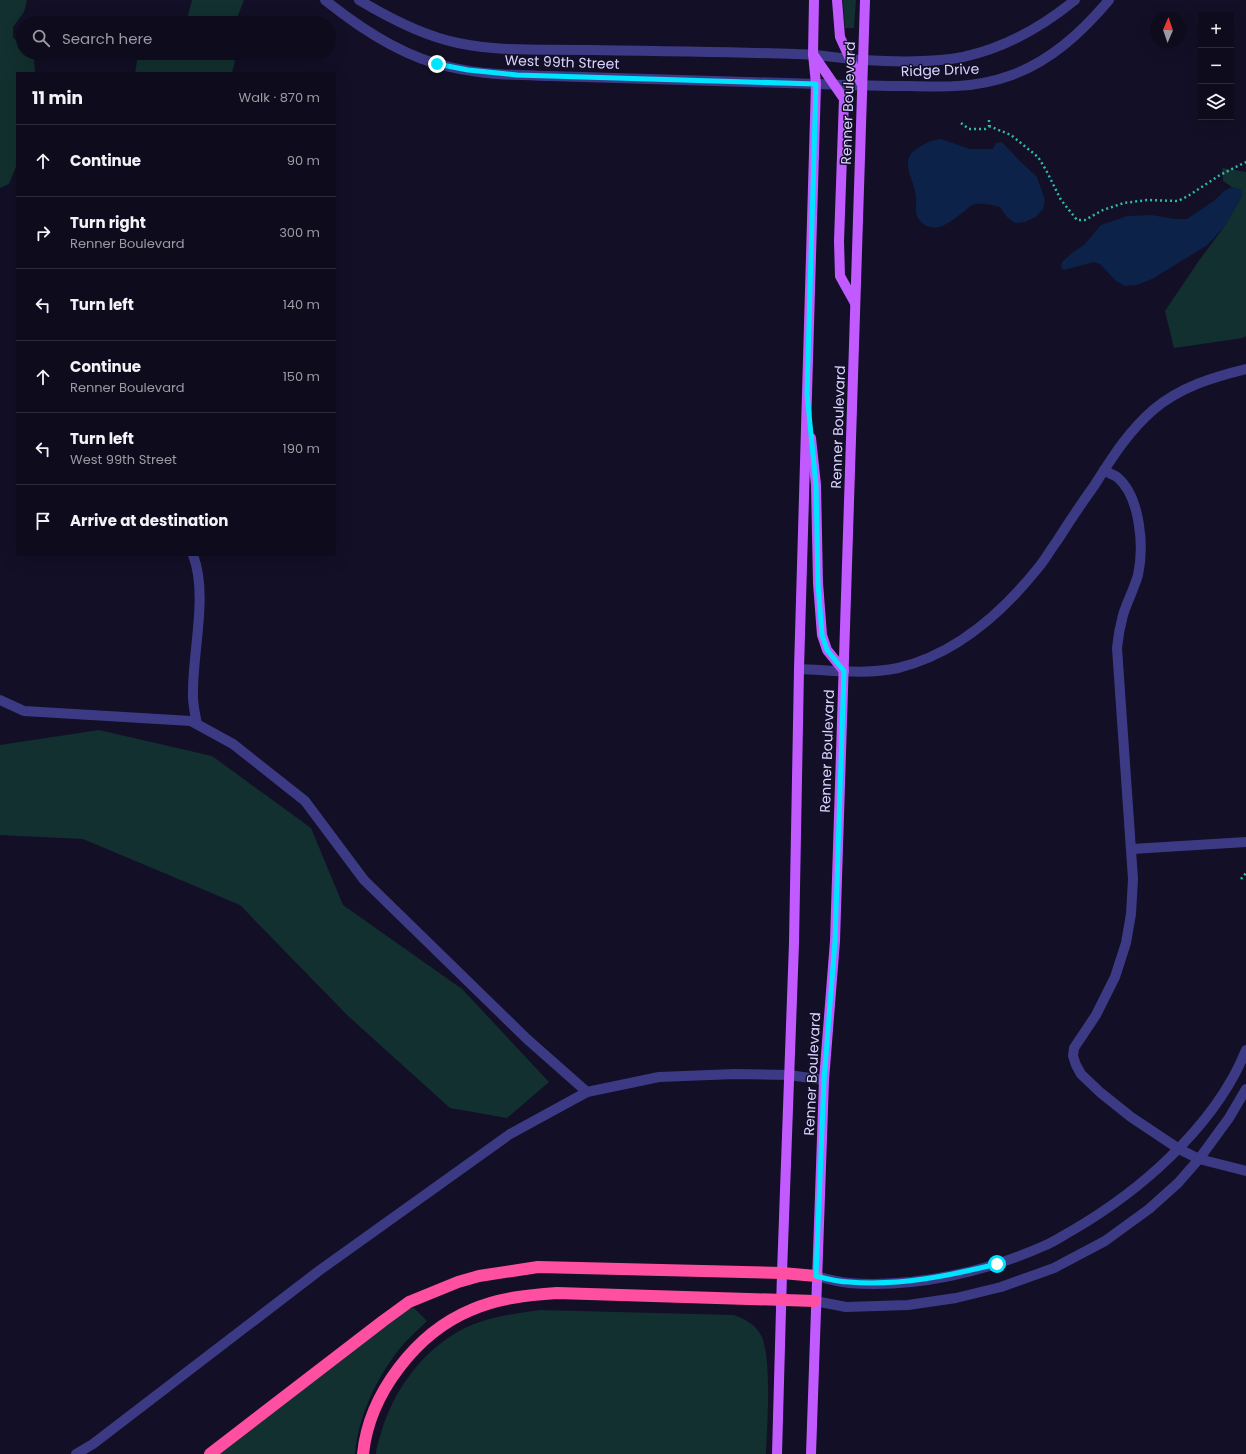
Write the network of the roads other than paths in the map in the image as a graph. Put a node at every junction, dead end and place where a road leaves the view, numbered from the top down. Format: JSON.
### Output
{"nodes":[{"id":1,"x":325,"y":0,"type":"edge"},
{"id":2,"x":359,"y":0,"type":"edge"},
{"id":3,"x":814,"y":0,"type":"edge"},
{"id":4,"x":837,"y":0,"type":"edge"},
{"id":5,"x":865,"y":0,"type":"edge"},
{"id":6,"x":1075,"y":0,"type":"edge"},
{"id":7,"x":1109,"y":0,"type":"edge"},
{"id":8,"x":813,"y":54,"type":"junction"},
{"id":9,"x":850,"y":59,"type":"junction"},
{"id":10,"x":864,"y":60,"type":"junction"},
{"id":11,"x":816,"y":84,"type":"junction"},
{"id":12,"x":835,"y":84,"type":"junction"},
{"id":13,"x":862,"y":86,"type":"junction"},
{"id":14,"x":856,"y":304,"type":"junction"},
{"id":15,"x":1246,"y":370,"type":"edge"},
{"id":16,"x":807,"y":394,"type":"junction"},
{"id":17,"x":1104,"y":470,"type":"junction"},
{"id":18,"x":193,"y":556,"type":"edge"},
{"id":19,"x":799,"y":669,"type":"junction"},
{"id":20,"x":844,"y":671,"type":"junction"},
{"id":21,"x":0,"y":700,"type":"edge"},
{"id":22,"x":197,"y":724,"type":"junction"},
{"id":23,"x":1246,"y":842,"type":"edge"},
{"id":24,"x":1132,"y":849,"type":"junction"},
{"id":25,"x":1246,"y":1050,"type":"edge"},
{"id":26,"x":789,"y":1075,"type":"junction"},
{"id":27,"x":824,"y":1080,"type":"junction"},
{"id":28,"x":1246,"y":1089,"type":"edge"},
{"id":29,"x":587,"y":1092,"type":"junction"},
{"id":30,"x":1179,"y":1149,"type":"junction"},
{"id":31,"x":1199,"y":1159,"type":"junction"},
{"id":32,"x":1246,"y":1171,"type":"edge"},
{"id":33,"x":782,"y":1273,"type":"junction"},
{"id":34,"x":816,"y":1276,"type":"junction"},
{"id":35,"x":782,"y":1299,"type":"junction"},
{"id":36,"x":815,"y":1301,"type":"junction"},
{"id":37,"x":76,"y":1454,"type":"edge"},
{"id":38,"x":210,"y":1454,"type":"edge"},
{"id":39,"x":363,"y":1454,"type":"edge"},
{"id":40,"x":777,"y":1454,"type":"edge"},
{"id":41,"x":811,"y":1454,"type":"edge"}],
"edges":[{"from":1,"to":11,"type":"street","name":"West 99th Street"},
{"from":2,"to":8,"type":"street","name":"West 99th Street"},
{"from":3,"to":8,"type":"main road","name":"Renner Boulevard"},
{"from":4,"to":9,"type":"main road"},
{"from":5,"to":10,"type":"main road","name":"Renner Boulevard"},
{"from":6,"to":10,"type":"street","name":"Ridge Drive"},
{"from":7,"to":13,"type":"street","name":"Ridge Drive"},
{"from":8,"to":9,"type":"street","name":"Ridge Drive"},
{"from":8,"to":11,"type":"main road","name":"Renner Boulevard"},
{"from":8,"to":12,"type":"main road"},
{"from":9,"to":10,"type":"street","name":"Ridge Drive"},
{"from":9,"to":13,"type":"main road"},
{"from":10,"to":13,"type":"main road","name":"Renner Boulevard"},
{"from":11,"to":12,"type":"street","name":"Ridge Drive"},
{"from":11,"to":16,"type":"main road","name":"Renner Boulevard"},
{"from":12,"to":13,"type":"street","name":"Ridge Drive"},
{"from":12,"to":14,"type":"main road"},
{"from":13,"to":14,"type":"main road","name":"Renner Boulevard"},
{"from":14,"to":20,"type":"main road","name":"Renner Boulevard"},
{"from":15,"to":17,"type":"street"},
{"from":16,"to":19,"type":"main road","name":"Renner Boulevard"},
{"from":16,"to":20,"type":"main road"},
{"from":17,"to":20,"type":"street"},
{"from":17,"to":24,"type":"street"},
{"from":18,"to":22,"type":"street"},
{"from":19,"to":20,"type":"street"},
{"from":19,"to":26,"type":"main road","name":"Renner Boulevard"},
{"from":20,"to":27,"type":"main road","name":"Renner Boulevard"},
{"from":21,"to":22,"type":"street"},
{"from":22,"to":29,"type":"street"},
{"from":23,"to":24,"type":"street"},
{"from":24,"to":30,"type":"street"},
{"from":25,"to":30,"type":"street"},
{"from":26,"to":27,"type":"street"},
{"from":26,"to":29,"type":"street"},
{"from":26,"to":33,"type":"main road","name":"Renner Boulevard"},
{"from":27,"to":34,"type":"main road","name":"Renner Boulevard"},
{"from":28,"to":31,"type":"street"},
{"from":29,"to":37,"type":"street"},
{"from":30,"to":31,"type":"street"},
{"from":30,"to":34,"type":"street"},
{"from":31,"to":32,"type":"street"},
{"from":31,"to":36,"type":"street"},
{"from":33,"to":34,"type":"highway"},
{"from":33,"to":35,"type":"main road","name":"Renner Boulevard"},
{"from":33,"to":38,"type":"highway"},
{"from":34,"to":36,"type":"main road","name":"Renner Boulevard"},
{"from":35,"to":36,"type":"highway"},
{"from":35,"to":39,"type":"highway"},
{"from":35,"to":40,"type":"main road","name":"Renner Boulevard"},
{"from":36,"to":41,"type":"main road","name":"Renner Boulevard"}]}
